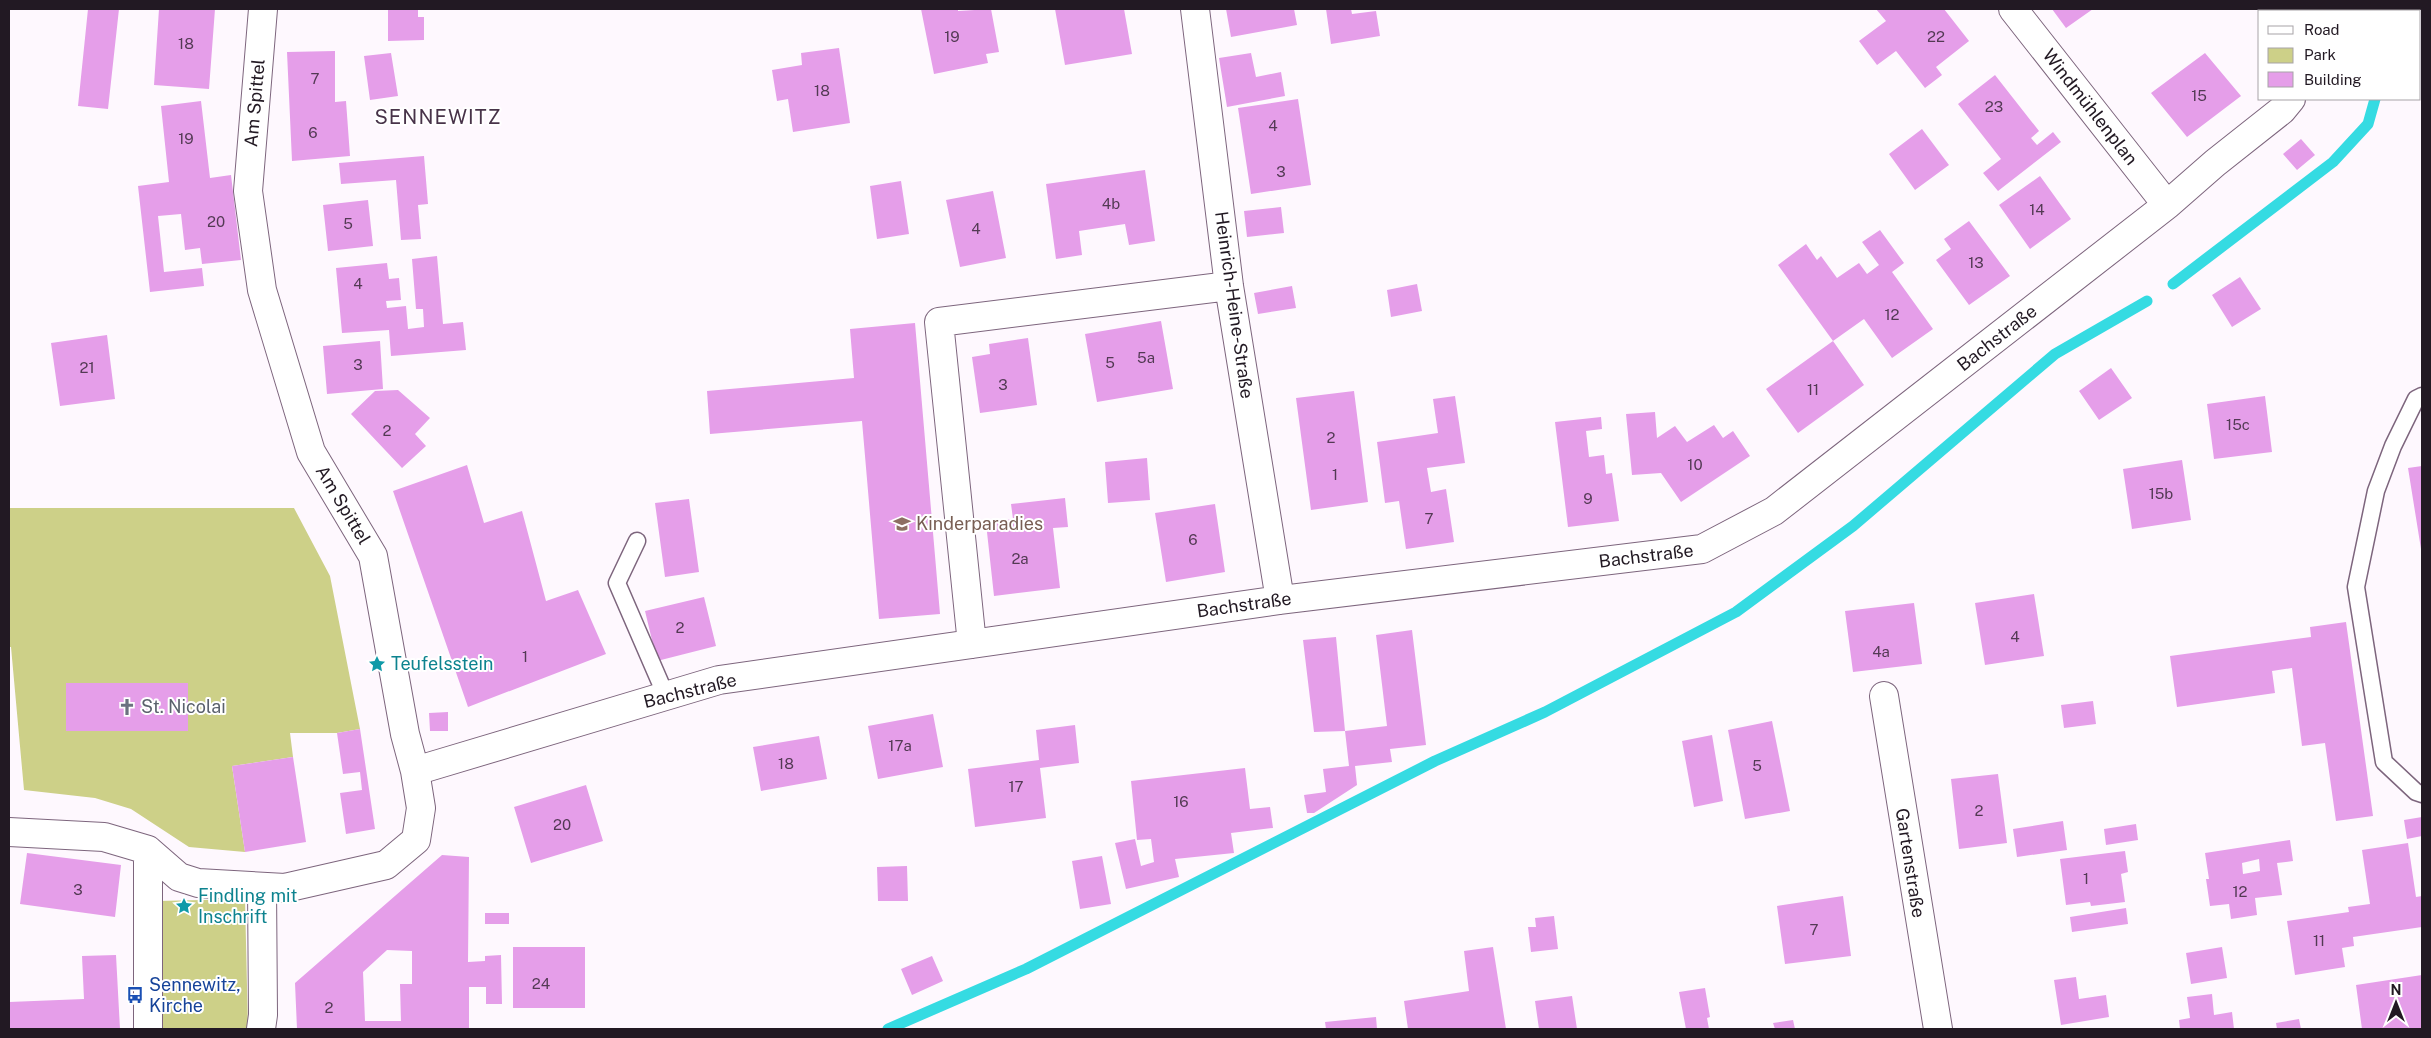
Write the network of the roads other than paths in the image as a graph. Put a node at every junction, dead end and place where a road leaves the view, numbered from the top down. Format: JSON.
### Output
{"nodes":[{"id":1,"x":263,"y":9,"type":"edge"},
{"id":2,"x":1195,"y":9,"type":"edge"},
{"id":3,"x":2013,"y":9,"type":"edge"},
{"id":4,"x":2290,"y":100,"type":"edge"},
{"id":5,"x":2168,"y":205,"type":"junction"},
{"id":6,"x":1229,"y":286,"type":"junction"},
{"id":7,"x":2422,"y":396,"type":"edge"},
{"id":8,"x":637,"y":541,"type":"dead end"},
{"id":9,"x":1280,"y":600,"type":"junction"},
{"id":10,"x":972,"y":644,"type":"junction"},
{"id":11,"x":666,"y":696,"type":"junction"},
{"id":12,"x":1884,"y":696,"type":"dead end"},
{"id":13,"x":415,"y":771,"type":"junction"},
{"id":14,"x":2422,"y":794,"type":"edge"},
{"id":15,"x":9,"y":832,"type":"edge"},
{"id":16,"x":148,"y":850,"type":"junction"},
{"id":17,"x":262,"y":887,"type":"junction"},
{"id":18,"x":148,"y":1029,"type":"edge"},
{"id":19,"x":260,"y":1029,"type":"edge"},
{"id":20,"x":1938,"y":1029,"type":"edge"}],
"edges":[{"from":1,"to":13,"type":"street","name":"Am Spittel"},
{"from":2,"to":6,"type":"street","name":"Heinrich-Heine-Straße"},
{"from":3,"to":5,"type":"street","name":"Windmühlenplan"},
{"from":4,"to":5,"type":"street","name":"Bachstraße"},
{"from":5,"to":9,"type":"street","name":"Bachstraße"},
{"from":6,"to":9,"type":"street","name":"Heinrich-Heine-Straße"},
{"from":6,"to":10,"type":"street"},
{"from":7,"to":14,"type":"lane"},
{"from":8,"to":11,"type":"lane"},
{"from":9,"to":10,"type":"street","name":"Bachstraße"},
{"from":10,"to":11,"type":"street","name":"Bachstraße"},
{"from":11,"to":13,"type":"street","name":"Bachstraße"},
{"from":12,"to":20,"type":"street","name":"Gartenstraße"},
{"from":13,"to":17,"type":"street","name":"Am Spittel"},
{"from":15,"to":16,"type":"street"},
{"from":16,"to":17,"type":"street","name":"Am Spittel"},
{"from":16,"to":18,"type":"street"},
{"from":17,"to":19,"type":"street"}]}
